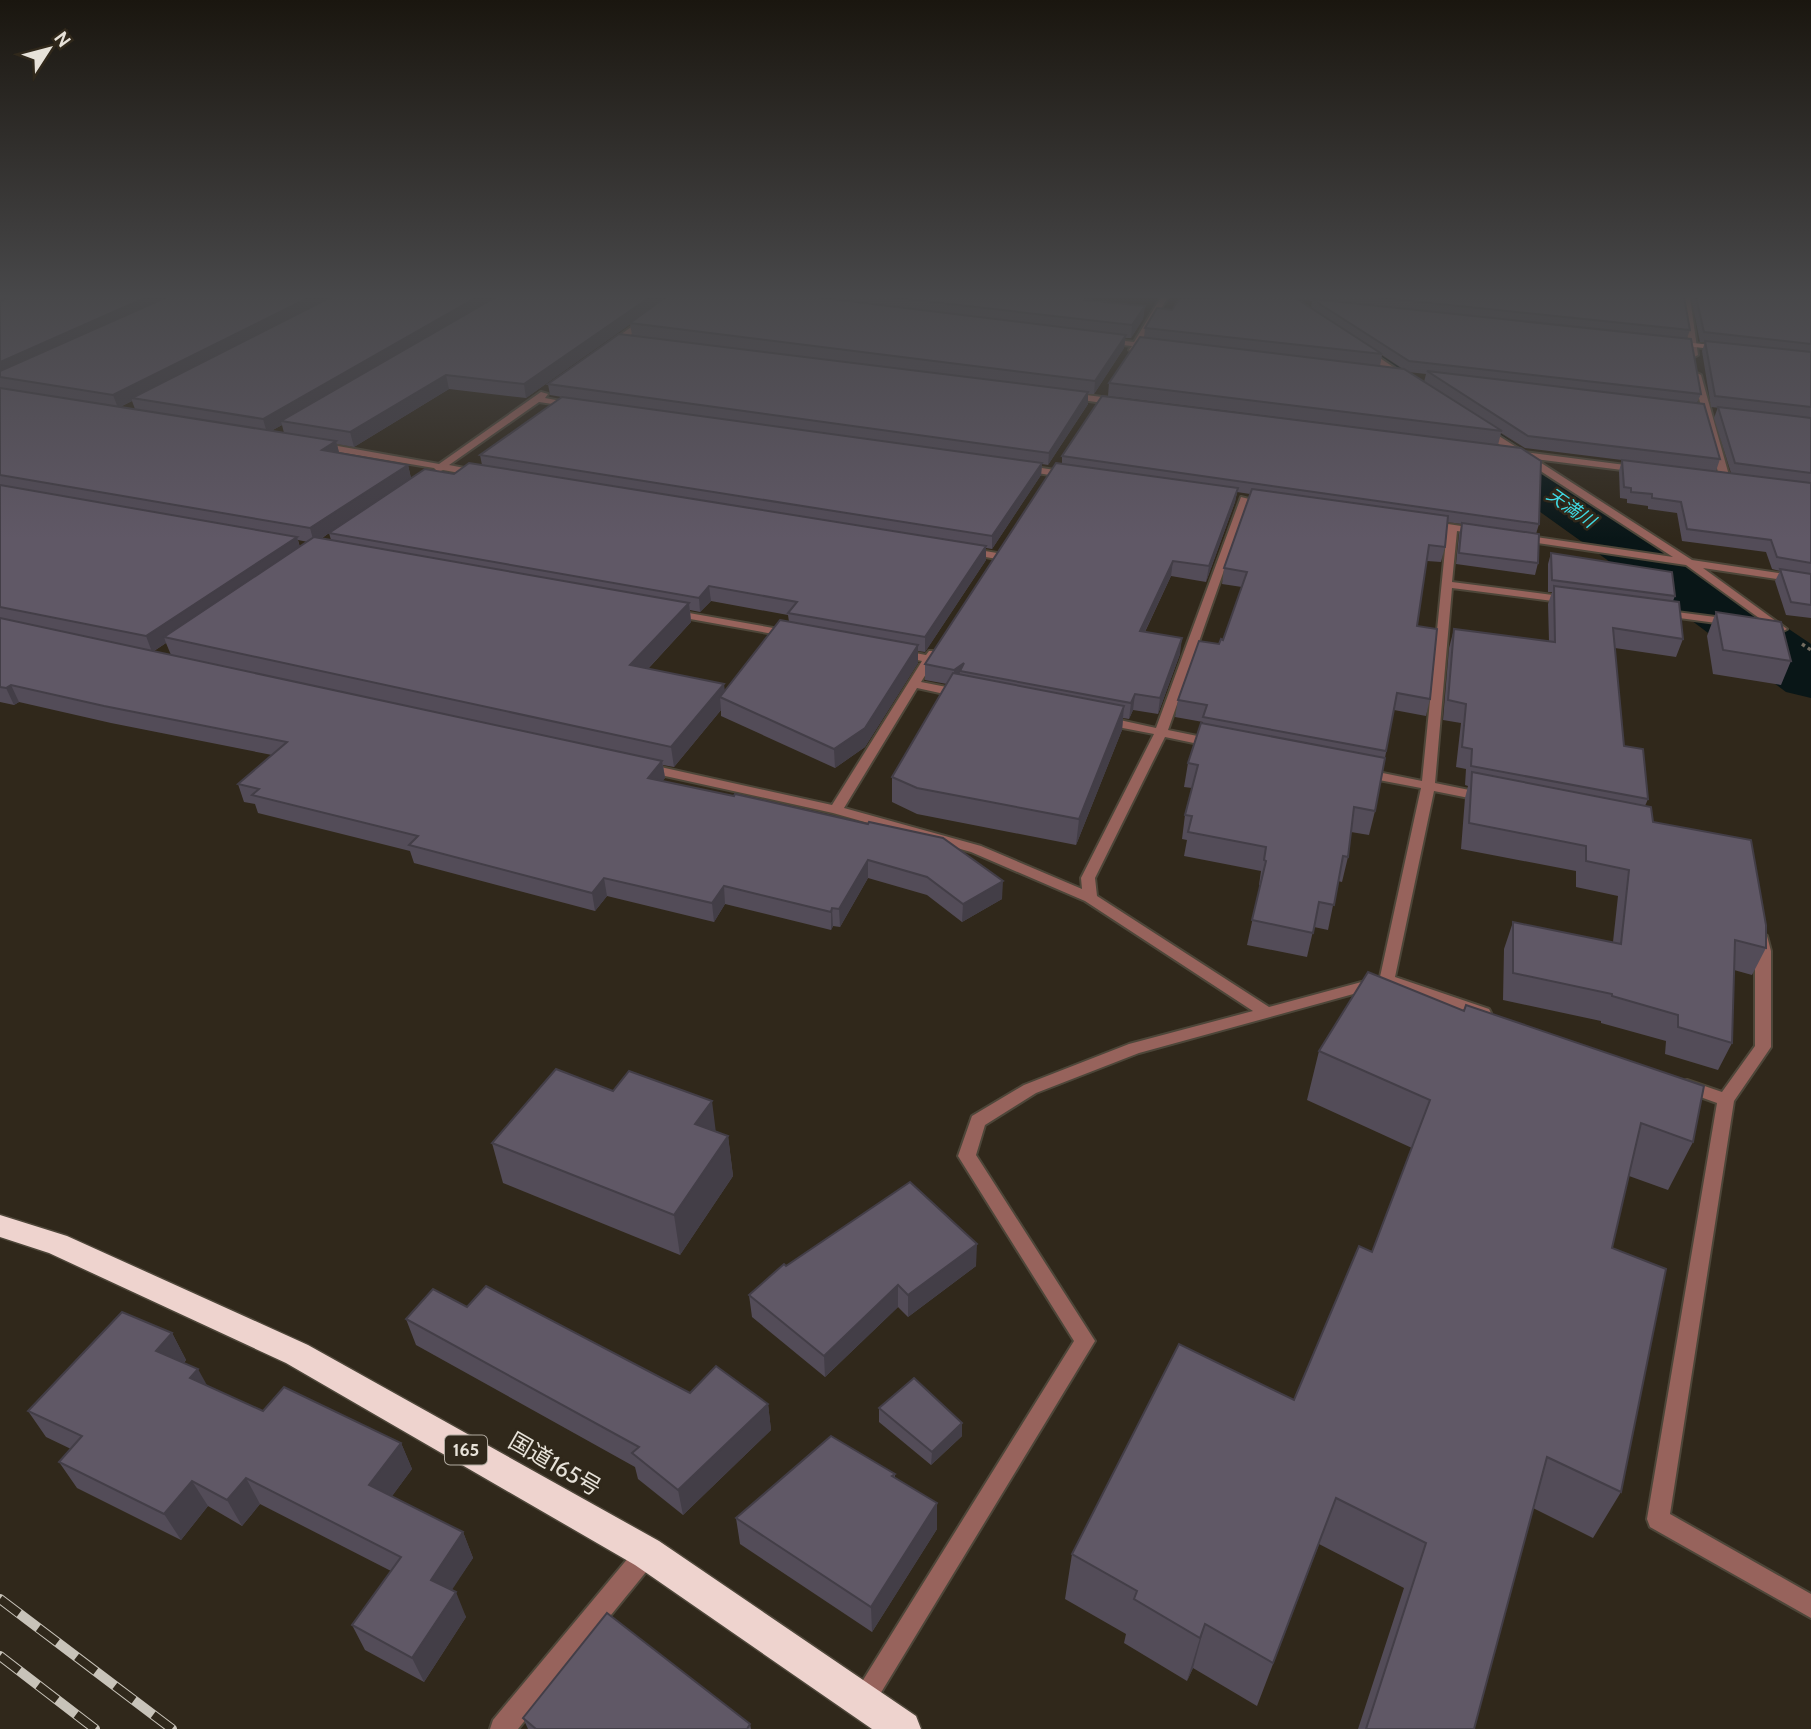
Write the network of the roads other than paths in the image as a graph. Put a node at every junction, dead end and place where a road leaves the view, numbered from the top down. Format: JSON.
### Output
{"nodes":[{"id":1,"x":1407,"y":378,"type":"edge"},
{"id":2,"x":1699,"y":378,"type":"edge"},
{"id":3,"x":1414,"y":380,"type":"edge"},
{"id":4,"x":558,"y":384,"type":"edge"},
{"id":5,"x":1107,"y":388,"type":"edge"},
{"id":6,"x":1059,"y":394,"type":"edge"},
{"id":7,"x":537,"y":399,"type":"junction"},
{"id":8,"x":1100,"y":400,"type":"junction"},
{"id":9,"x":1128,"y":403,"type":"edge"},
{"id":10,"x":578,"y":405,"type":"edge"},
{"id":11,"x":1093,"y":410,"type":"edge"},
{"id":12,"x":1694,"y":410,"type":"edge"},
{"id":13,"x":1707,"y":412,"type":"junction"},
{"id":14,"x":1720,"y":413,"type":"edge"},
{"id":15,"x":1478,"y":426,"type":"edge"},
{"id":16,"x":310,"y":444,"type":"edge"},
{"id":17,"x":1498,"y":451,"type":"edge"},
{"id":18,"x":1522,"y":455,"type":"junction"},
{"id":19,"x":1059,"y":462,"type":"edge"},
{"id":20,"x":440,"y":467,"type":"junction"},
{"id":21,"x":1012,"y":467,"type":"edge"},
{"id":22,"x":1644,"y":469,"type":"edge"},
{"id":23,"x":1052,"y":473,"type":"junction"},
{"id":24,"x":430,"y":474,"type":"edge"},
{"id":25,"x":495,"y":476,"type":"edge"},
{"id":26,"x":1079,"y":476,"type":"edge"},
{"id":27,"x":1698,"y":476,"type":"edge"},
{"id":28,"x":1725,"y":479,"type":"junction"},
{"id":29,"x":1737,"y":481,"type":"edge"},
{"id":30,"x":1045,"y":483,"type":"edge"},
{"id":31,"x":1230,"y":497,"type":"edge"},
{"id":32,"x":1244,"y":499,"type":"junction"},
{"id":33,"x":1258,"y":500,"type":"edge"},
{"id":34,"x":1410,"y":521,"type":"edge"},
{"id":35,"x":1452,"y":527,"type":"junction"},
{"id":36,"x":1492,"y":533,"type":"edge"},
{"id":37,"x":1506,"y":535,"type":"edge"},
{"id":38,"x":1004,"y":545,"type":"edge"},
{"id":39,"x":956,"y":549,"type":"edge"},
{"id":40,"x":1689,"y":563,"type":"junction"},
{"id":41,"x":1811,"y":581,"type":"edge"},
{"id":42,"x":1447,"y":584,"type":"junction"},
{"id":43,"x":1583,"y":602,"type":"edge"},
{"id":44,"x":656,"y":611,"type":"edge"},
{"id":45,"x":1651,"y":611,"type":"edge"},
{"id":46,"x":1744,"y":624,"type":"edge"},
{"id":47,"x":1756,"y":626,"type":"edge"},
{"id":48,"x":806,"y":637,"type":"edge"},
{"id":49,"x":888,"y":651,"type":"edge"},
{"id":50,"x":914,"y":684,"type":"junction"},
{"id":51,"x":982,"y":697,"type":"edge"},
{"id":52,"x":1092,"y":719,"type":"edge"},
{"id":53,"x":1161,"y":732,"type":"junction"},
{"id":54,"x":1228,"y":746,"type":"edge"},
{"id":55,"x":632,"y":765,"type":"edge"},
{"id":56,"x":1348,"y":770,"type":"edge"},
{"id":57,"x":1428,"y":786,"type":"junction"},
{"id":58,"x":1494,"y":799,"type":"edge"},
{"id":59,"x":836,"y":810,"type":"junction"},
{"id":60,"x":1090,"y":898,"type":"junction"},
{"id":61,"x":1758,"y":925,"type":"edge"},
{"id":62,"x":1387,"y":980,"type":"junction"},
{"id":63,"x":1267,"y":1013,"type":"junction"},
{"id":64,"x":1492,"y":1017,"type":"edge"},
{"id":65,"x":1674,"y":1081,"type":"edge"},
{"id":66,"x":1726,"y":1100,"type":"junction"},
{"id":67,"x":0,"y":1226,"type":"edge"},
{"id":68,"x":647,"y":1553,"type":"junction"},
{"id":69,"x":1811,"y":1606,"type":"edge"},
{"id":70,"x":863,"y":1701,"type":"junction"},
{"id":71,"x":502,"y":1729,"type":"edge"},
{"id":72,"x":903,"y":1729,"type":"edge"}],
"edges":[{"from":1,"to":3,"type":"street"},
{"from":2,"to":13,"type":"street"},
{"from":4,"to":7,"type":"street"},
{"from":5,"to":8,"type":"street"},
{"from":6,"to":8,"type":"street"},
{"from":7,"to":10,"type":"street"},
{"from":7,"to":20,"type":"street"},
{"from":8,"to":9,"type":"street"},
{"from":8,"to":11,"type":"street"},
{"from":12,"to":13,"type":"street"},
{"from":13,"to":14,"type":"street"},
{"from":13,"to":28,"type":"street"},
{"from":15,"to":18,"type":"street"},
{"from":16,"to":20,"type":"street"},
{"from":17,"to":18,"type":"street"},
{"from":18,"to":22,"type":"street"},
{"from":18,"to":40,"type":"street"},
{"from":19,"to":23,"type":"street"},
{"from":20,"to":24,"type":"street"},
{"from":20,"to":25,"type":"street"},
{"from":21,"to":23,"type":"street"},
{"from":23,"to":26,"type":"street"},
{"from":23,"to":30,"type":"street"},
{"from":27,"to":28,"type":"street"},
{"from":28,"to":29,"type":"street"},
{"from":31,"to":32,"type":"street"},
{"from":32,"to":33,"type":"street"},
{"from":32,"to":53,"type":"street"},
{"from":34,"to":35,"type":"street"},
{"from":35,"to":36,"type":"street"},
{"from":35,"to":42,"type":"street"},
{"from":37,"to":40,"type":"street"},
{"from":38,"to":39,"type":"street"},
{"from":40,"to":41,"type":"street"},
{"from":40,"to":47,"type":"street"},
{"from":42,"to":43,"type":"street"},
{"from":42,"to":57,"type":"street"},
{"from":44,"to":48,"type":"street"},
{"from":45,"to":46,"type":"street"},
{"from":49,"to":50,"type":"street"},
{"from":50,"to":51,"type":"street"},
{"from":50,"to":59,"type":"street"},
{"from":52,"to":53,"type":"street"},
{"from":53,"to":54,"type":"street"},
{"from":53,"to":60,"type":"street"},
{"from":55,"to":59,"type":"street"},
{"from":56,"to":57,"type":"street"},
{"from":57,"to":58,"type":"street"},
{"from":57,"to":62,"type":"street"},
{"from":59,"to":60,"type":"street"},
{"from":60,"to":63,"type":"street"},
{"from":61,"to":66,"type":"street"},
{"from":62,"to":63,"type":"street"},
{"from":62,"to":64,"type":"street"},
{"from":63,"to":70,"type":"street"},
{"from":65,"to":66,"type":"street"},
{"from":66,"to":69,"type":"street"},
{"from":67,"to":68,"type":"highway","name":"国道165号","number":"165"},
{"from":68,"to":70,"type":"highway","name":"国道165号","number":"165"},
{"from":68,"to":71,"type":"street"},
{"from":70,"to":72,"type":"highway","name":"国道165号","number":"165"}]}
